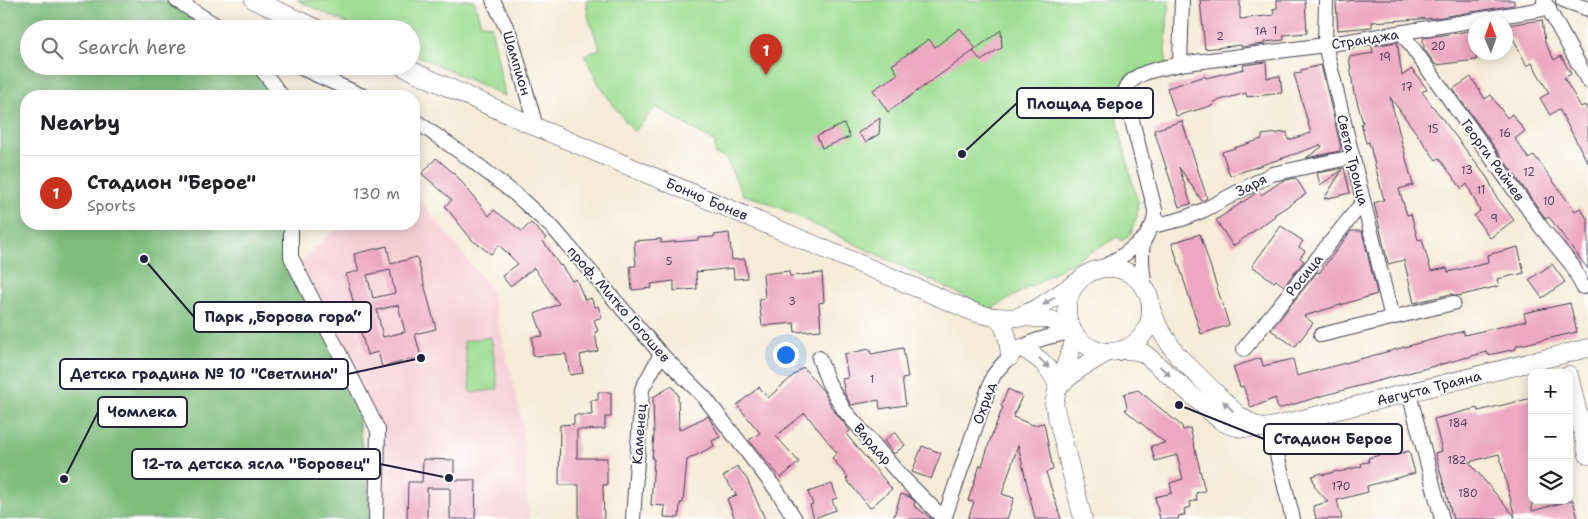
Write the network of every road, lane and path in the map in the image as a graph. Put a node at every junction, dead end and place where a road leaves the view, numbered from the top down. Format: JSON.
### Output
{"nodes":[{"id":1,"x":176,"y":0,"type":"edge"},
{"id":2,"x":254,"y":0,"type":"edge"},
{"id":3,"x":493,"y":0,"type":"edge"},
{"id":4,"x":1182,"y":0,"type":"edge"},
{"id":5,"x":1326,"y":0,"type":"edge"},
{"id":6,"x":1562,"y":0,"type":"edge"},
{"id":7,"x":1546,"y":4,"type":"edge"},
{"id":8,"x":1588,"y":9,"type":"edge"},
{"id":9,"x":208,"y":20,"type":"edge"},
{"id":10,"x":298,"y":20,"type":"edge"},
{"id":11,"x":1402,"y":33,"type":"junction"},
{"id":12,"x":1326,"y":45,"type":"junction"},
{"id":13,"x":1180,"y":64,"type":"junction"},
{"id":14,"x":1584,"y":64,"type":"edge"},
{"id":15,"x":266,"y":75,"type":"edge"},
{"id":16,"x":317,"y":75,"type":"edge"},
{"id":17,"x":420,"y":75,"type":"edge"},
{"id":18,"x":1588,"y":81,"type":"edge"},
{"id":19,"x":277,"y":90,"type":"edge"},
{"id":20,"x":350,"y":90,"type":"edge"},
{"id":21,"x":420,"y":124,"type":"edge"},
{"id":22,"x":536,"y":127,"type":"junction"},
{"id":23,"x":1352,"y":156,"type":"junction"},
{"id":24,"x":1363,"y":202,"type":"junction"},
{"id":25,"x":291,"y":230,"type":"edge"},
{"id":26,"x":1149,"y":231,"type":"junction"},
{"id":27,"x":1099,"y":270,"type":"junction"},
{"id":28,"x":1079,"y":281,"type":"junction"},
{"id":29,"x":1583,"y":287,"type":"dead end"},
{"id":30,"x":1145,"y":288,"type":"junction"},
{"id":31,"x":1453,"y":303,"type":"dead end"},
{"id":32,"x":1151,"y":309,"type":"junction"},
{"id":33,"x":999,"y":318,"type":"junction"},
{"id":34,"x":1017,"y":318,"type":"junction"},
{"id":35,"x":1392,"y":318,"type":"junction"},
{"id":36,"x":1073,"y":332,"type":"junction"},
{"id":37,"x":1321,"y":336,"type":"dead end"},
{"id":38,"x":1244,"y":348,"type":"dead end"},
{"id":39,"x":1588,"y":348,"type":"edge"},
{"id":40,"x":1115,"y":351,"type":"junction"},
{"id":41,"x":1016,"y":352,"type":"junction"},
{"id":42,"x":661,"y":354,"type":"junction"},
{"id":43,"x":1564,"y":354,"type":"junction"},
{"id":44,"x":819,"y":358,"type":"dead end"},
{"id":45,"x":1568,"y":369,"type":"edge"},
{"id":46,"x":1058,"y":386,"type":"junction"},
{"id":47,"x":1573,"y":391,"type":"edge"},
{"id":48,"x":1409,"y":393,"type":"junction"},
{"id":49,"x":1270,"y":427,"type":"junction"},
{"id":50,"x":1588,"y":455,"type":"edge"},
{"id":51,"x":376,"y":519,"type":"edge"},
{"id":52,"x":633,"y":519,"type":"edge"},
{"id":53,"x":795,"y":519,"type":"edge"},
{"id":54,"x":944,"y":519,"type":"edge"},
{"id":55,"x":1083,"y":519,"type":"edge"},
{"id":56,"x":1293,"y":519,"type":"edge"},
{"id":57,"x":1442,"y":519,"type":"edge"}],
"edges":[{"from":1,"to":9,"type":"street"},
{"from":2,"to":10,"type":"street"},
{"from":3,"to":22,"type":"street","name":"Шампион"},
{"from":4,"to":13,"type":"street"},
{"from":5,"to":12,"type":"street","name":"Света Троица"},
{"from":6,"to":8,"type":"street"},
{"from":7,"to":11,"type":"street","name":"Странджа"},
{"from":7,"to":14,"type":"street"},
{"from":11,"to":12,"type":"street","name":"Странджа"},
{"from":11,"to":29,"type":"street","name":"Георги Райчев"},
{"from":12,"to":13,"type":"street","name":"Странджа"},
{"from":12,"to":23,"type":"street","name":"Света Троица"},
{"from":13,"to":26,"type":"street","name":"Странджа"},
{"from":14,"to":18,"type":"street"},
{"from":15,"to":19,"type":"street"},
{"from":16,"to":20,"type":"street"},
{"from":17,"to":22,"type":"street","name":"Бончо Бонев"},
{"from":21,"to":42,"type":"street","name":"проф. Митко Гогошев"},
{"from":22,"to":33,"type":"street","name":"Бончо Бонев"},
{"from":23,"to":24,"type":"street","name":"Света Троица"},
{"from":23,"to":26,"type":"street","name":"Заря"},
{"from":24,"to":35,"type":"street","name":"Света Троица"},
{"from":24,"to":38,"type":"street","name":"Росица"},
{"from":25,"to":51,"type":"street"},
{"from":26,"to":27,"type":"street"},
{"from":26,"to":30,"type":"street"},
{"from":27,"to":28,"type":"street"},
{"from":27,"to":30,"type":"street"},
{"from":28,"to":34,"type":"street","name":"Бончо Бонев","one_way":true},
{"from":28,"to":36,"type":"street"},
{"from":30,"to":32,"type":"street"},
{"from":31,"to":35,"type":"street"},
{"from":32,"to":40,"type":"street"},
{"from":49,"to":32,"type":"street","one_way":true},
{"from":33,"to":34,"type":"street","name":"Бончо Бонев"},
{"from":33,"to":41,"type":"street"},
{"from":34,"to":36,"type":"street","name":"Бончо Бонев"},
{"from":35,"to":37,"type":"street"},
{"from":36,"to":40,"type":"street"},
{"from":36,"to":41,"type":"street","name":"Охрид"},
{"from":36,"to":46,"type":"street"},
{"from":39,"to":43,"type":"street","name":"Августа Траяна"},
{"from":40,"to":46,"type":"street"},
{"from":40,"to":49,"type":"street","name":"Августа Траяна","one_way":true},
{"from":41,"to":46,"type":"street","one_way":true},
{"from":41,"to":54,"type":"street","name":"Охрид"},
{"from":42,"to":52,"type":"street","name":"Каменец"},
{"from":42,"to":53,"type":"street","name":"проф. Митко Гогошев"},
{"from":43,"to":45,"type":"street"},
{"from":43,"to":48,"type":"street","name":"Августа Траяна"},
{"from":44,"to":54,"type":"street","name":"Вардар"},
{"from":46,"to":55,"type":"street"},
{"from":47,"to":50,"type":"street"},
{"from":48,"to":49,"type":"street","name":"Августа Траяна"},
{"from":48,"to":57,"type":"street"},
{"from":49,"to":56,"type":"street"}]}
